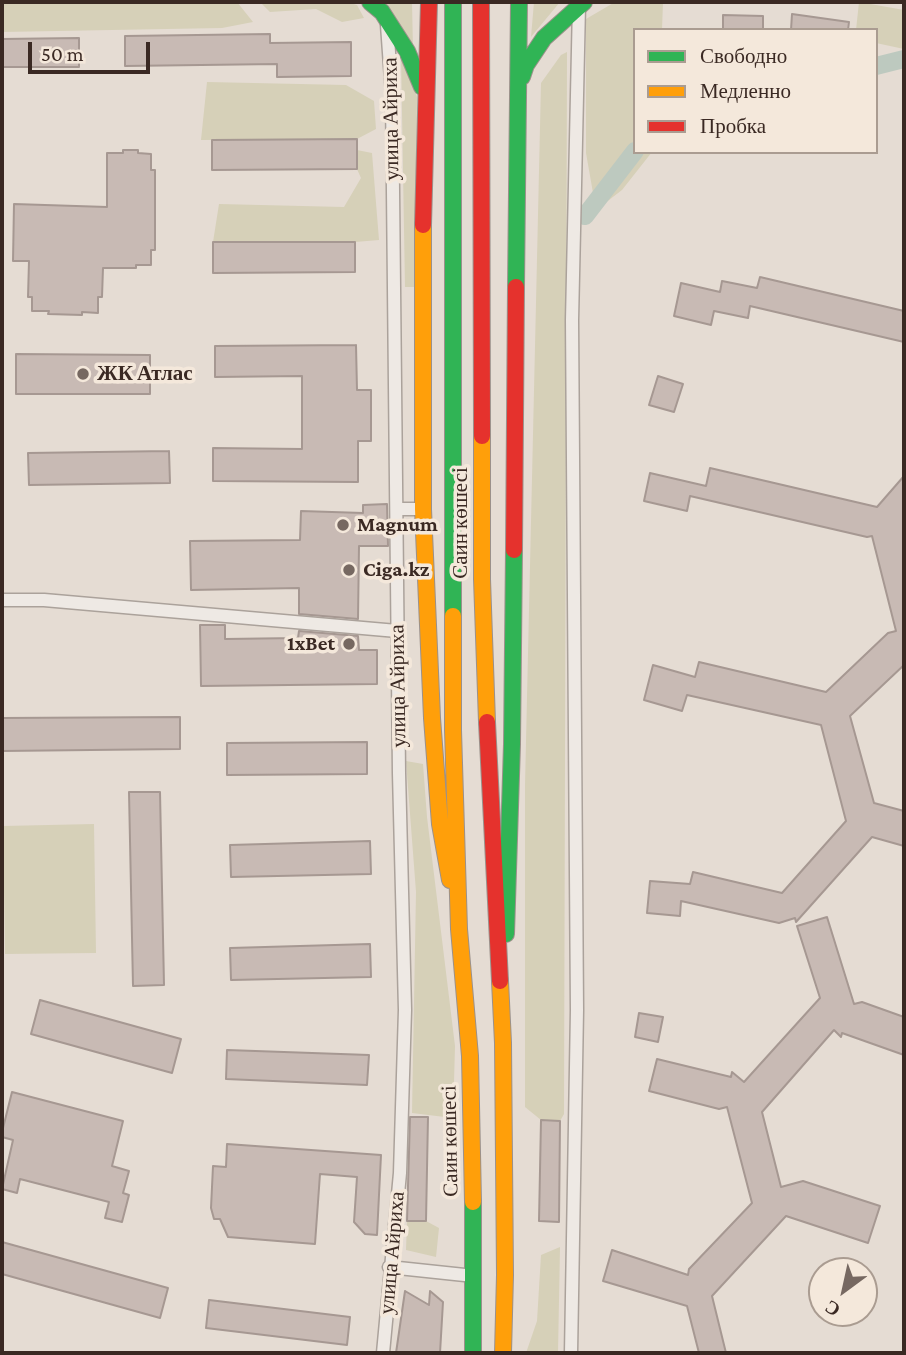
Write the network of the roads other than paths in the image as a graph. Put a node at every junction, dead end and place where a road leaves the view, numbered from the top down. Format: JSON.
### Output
{"nodes":[{"id":1,"x":370,"y":2,"type":"edge"},
{"id":2,"x":429,"y":2,"type":"edge"},
{"id":3,"x":453,"y":2,"type":"edge"},
{"id":4,"x":481,"y":2,"type":"edge"},
{"id":5,"x":519,"y":2,"type":"edge"},
{"id":6,"x":581,"y":4,"type":"edge"},
{"id":7,"x":387,"y":19,"type":"junction"},
{"id":8,"x":517,"y":94,"type":"junction"},
{"id":9,"x":425,"y":95,"type":"junction"},
{"id":10,"x":397,"y":509,"type":"junction"},
{"id":11,"x":423,"y":509,"type":"junction"},
{"id":12,"x":2,"y":600,"type":"edge"},
{"id":13,"x":397,"y":631,"type":"junction"},
{"id":14,"x":459,"y":929,"type":"junction"},
{"id":15,"x":503,"y":1043,"type":"junction"},
{"id":16,"x":389,"y":1267,"type":"junction"},
{"id":17,"x":474,"y":1276,"type":"junction"},
{"id":18,"x":383,"y":1353,"type":"edge"},
{"id":19,"x":473,"y":1353,"type":"edge"},
{"id":20,"x":503,"y":1353,"type":"edge"},
{"id":21,"x":571,"y":1353,"type":"edge"}],
"edges":[{"from":1,"to":7,"type":"main road"},
{"from":2,"to":9,"type":"main road","name":"Саин көшесі"},
{"from":3,"to":14,"type":"main road","name":"Саин көшесі"},
{"from":4,"to":15,"type":"main road","name":"Саин көшесі"},
{"from":5,"to":8,"type":"main road","name":"Саин көшесі"},
{"from":6,"to":8,"type":"main road"},
{"from":6,"to":21,"type":"street"},
{"from":7,"to":9,"type":"main road"},
{"from":7,"to":10,"type":"street","name":"улица Айриха"},
{"from":8,"to":15,"type":"main road","name":"Саин көшесі"},
{"from":9,"to":11,"type":"main road","name":"Саин көшесі"},
{"from":10,"to":11,"type":"street"},
{"from":10,"to":13,"type":"street","name":"улица Айриха"},
{"from":11,"to":14,"type":"main road","name":"Саин көшесі"},
{"from":12,"to":13,"type":"street"},
{"from":13,"to":16,"type":"street","name":"улица Айриха"},
{"from":14,"to":17,"type":"main road","name":"Саин көшесі"},
{"from":15,"to":20,"type":"main road","name":"Саин көшесі"},
{"from":16,"to":17,"type":"street"},
{"from":16,"to":18,"type":"street","name":"улица Айриха"},
{"from":17,"to":19,"type":"main road","name":"Саин көшесі"}]}
